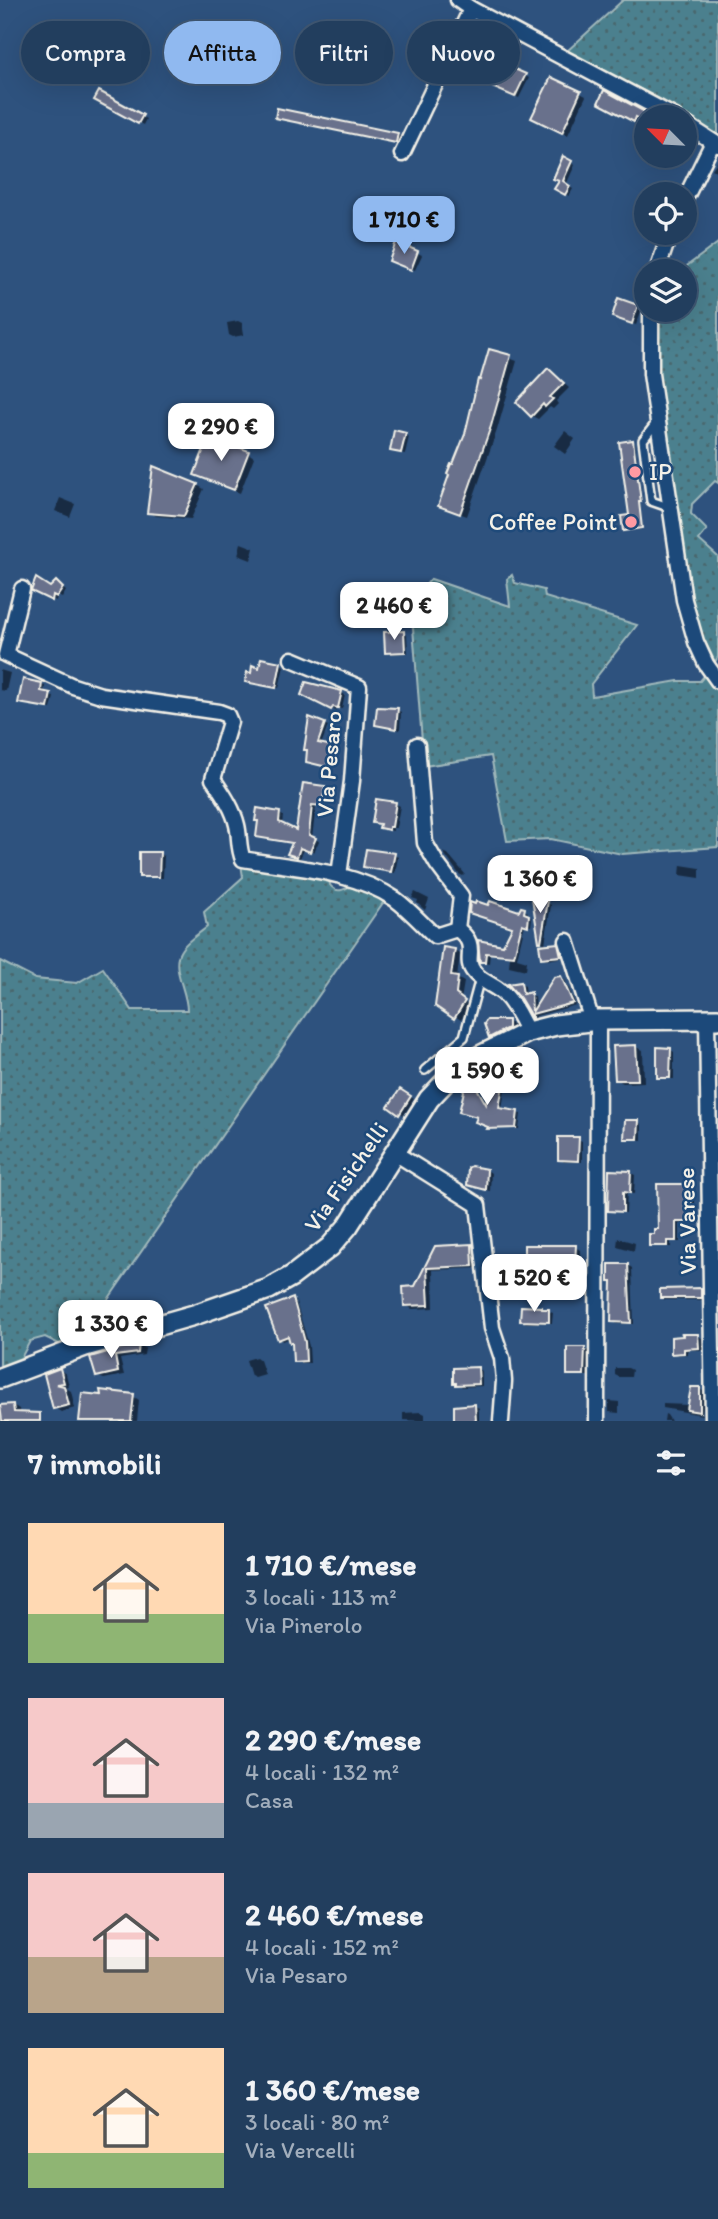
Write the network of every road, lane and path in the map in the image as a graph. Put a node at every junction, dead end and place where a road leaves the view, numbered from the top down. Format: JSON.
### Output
{"nodes":[{"id":1,"x":458,"y":0,"type":"edge"},
{"id":2,"x":471,"y":9,"type":"junction"},
{"id":3,"x":653,"y":105,"type":"edge"},
{"id":4,"x":697,"y":131,"type":"edge"},
{"id":5,"x":716,"y":143,"type":"edge"},
{"id":6,"x":402,"y":154,"type":"dead end"},
{"id":7,"x":694,"y":182,"type":"edge"},
{"id":8,"x":651,"y":322,"type":"edge"},
{"id":9,"x":22,"y":589,"type":"dead end"},
{"id":10,"x":292,"y":659,"type":"dead end"},
{"id":11,"x":718,"y":681,"type":"edge"},
{"id":12,"x":417,"y":745,"type":"dead end"},
{"id":13,"x":339,"y":875,"type":"junction"},
{"id":14,"x":457,"y":929,"type":"junction"},
{"id":15,"x":567,"y":941,"type":"dead end"},
{"id":16,"x":480,"y":978,"type":"junction"},
{"id":17,"x":712,"y":1020,"type":"edge"},
{"id":18,"x":595,"y":1021,"type":"junction"},
{"id":19,"x":528,"y":1032,"type":"junction"},
{"id":20,"x":425,"y":1070,"type":"dead end"},
{"id":21,"x":395,"y":1153,"type":"junction"},
{"id":22,"x":0,"y":1378,"type":"edge"},
{"id":23,"x":501,"y":1421,"type":"edge"},
{"id":24,"x":597,"y":1421,"type":"edge"},
{"id":25,"x":713,"y":1421,"type":"edge"}],
"edges":[{"from":1,"to":2,"type":"street"},
{"from":2,"to":3,"type":"street"},
{"from":2,"to":6,"type":"street"},
{"from":4,"to":5,"type":"street"},
{"from":5,"to":7,"type":"street"},
{"from":8,"to":11,"type":"street"},
{"from":9,"to":13,"type":"street"},
{"from":10,"to":13,"type":"street","name":"Via Pesaro"},
{"from":12,"to":14,"type":"street"},
{"from":13,"to":14,"type":"street"},
{"from":14,"to":16,"type":"street"},
{"from":15,"to":18,"type":"street"},
{"from":16,"to":19,"type":"street"},
{"from":16,"to":20,"type":"lane"},
{"from":17,"to":18,"type":"main road","name":"Via Fisichelli"},
{"from":17,"to":25,"type":"street","name":"Via Varese"},
{"from":18,"to":19,"type":"main road","name":"Via Fisichelli"},
{"from":18,"to":24,"type":"street"},
{"from":19,"to":21,"type":"main road","name":"Via Fisichelli"},
{"from":21,"to":22,"type":"main road","name":"Via Fisichelli"},
{"from":21,"to":23,"type":"street"}]}
